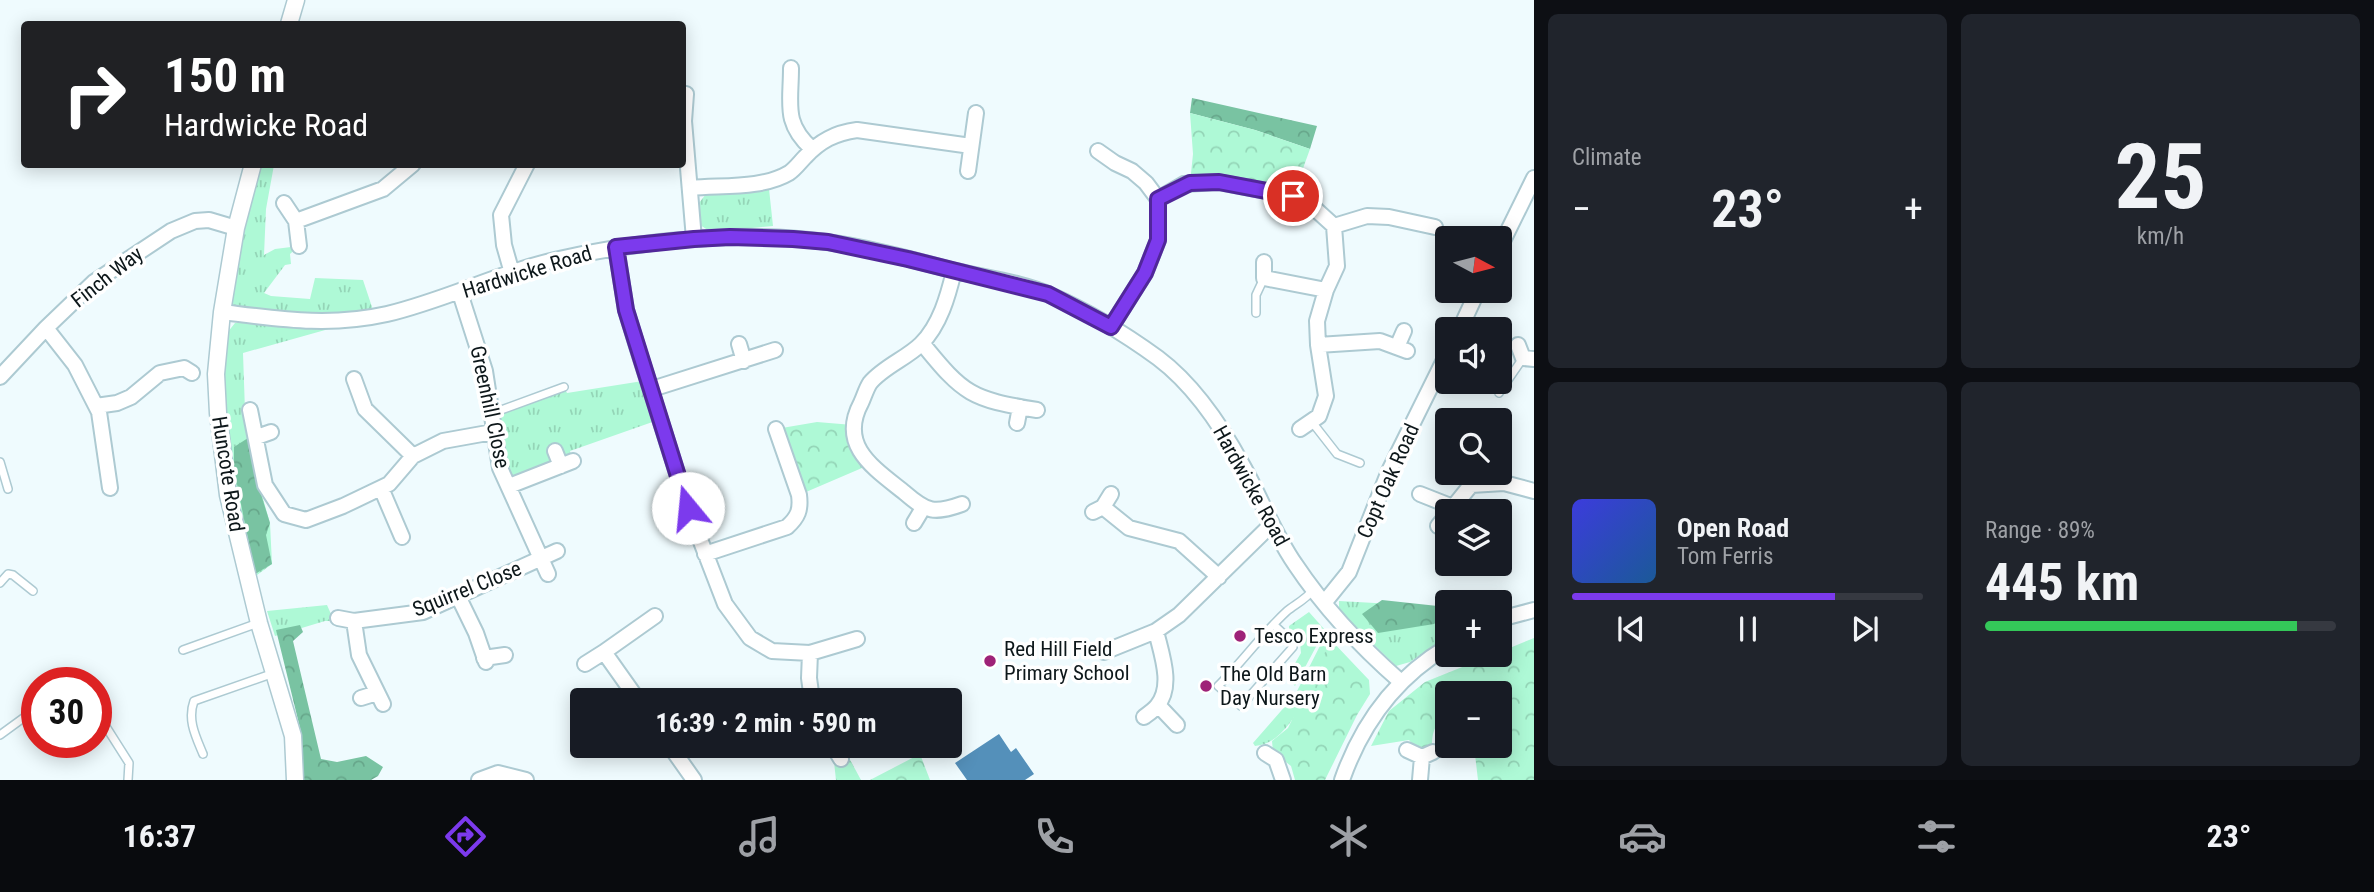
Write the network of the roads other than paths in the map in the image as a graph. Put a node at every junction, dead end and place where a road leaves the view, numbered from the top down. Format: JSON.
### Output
{"nodes":[{"id":1,"x":296,"y":0,"type":"edge"},
{"id":2,"x":290,"y":21,"type":"edge"},
{"id":3,"x":791,"y":68,"type":"dead end"},
{"id":4,"x":807,"y":86,"type":"dead end"},
{"id":5,"x":791,"y":87,"type":"junction"},
{"id":6,"x":976,"y":113,"type":"dead end"},
{"id":7,"x":686,"y":146,"type":"edge"},
{"id":8,"x":971,"y":146,"type":"junction"},
{"id":9,"x":812,"y":149,"type":"junction"},
{"id":10,"x":1098,"y":151,"type":"dead end"},
{"id":11,"x":252,"y":168,"type":"edge"},
{"id":12,"x":408,"y":168,"type":"edge"},
{"id":13,"x":525,"y":168,"type":"edge"},
{"id":14,"x":968,"y":171,"type":"dead end"},
{"id":15,"x":1534,"y":178,"type":"edge"},
{"id":16,"x":691,"y":188,"type":"junction"},
{"id":17,"x":1158,"y":199,"type":"junction"},
{"id":18,"x":284,"y":203,"type":"dead end"},
{"id":19,"x":296,"y":221,"type":"junction"},
{"id":20,"x":1334,"y":226,"type":"junction"},
{"id":21,"x":1510,"y":226,"type":"edge"},
{"id":22,"x":1435,"y":227,"type":"dead end"},
{"id":23,"x":236,"y":228,"type":"junction"},
{"id":24,"x":694,"y":239,"type":"junction"},
{"id":25,"x":299,"y":246,"type":"dead end"},
{"id":26,"x":616,"y":247,"type":"junction"},
{"id":27,"x":1264,"y":262,"type":"dead end"},
{"id":28,"x":954,"y":271,"type":"junction"},
{"id":29,"x":512,"y":273,"type":"junction"},
{"id":30,"x":1264,"y":278,"type":"junction"},
{"id":31,"x":1326,"y":290,"type":"junction"},
{"id":32,"x":460,"y":292,"type":"junction"},
{"id":33,"x":222,"y":312,"type":"junction"},
{"id":34,"x":1256,"y":313,"type":"dead end"},
{"id":35,"x":1111,"y":327,"type":"junction"},
{"id":36,"x":46,"y":328,"type":"junction"},
{"id":37,"x":1404,"y":331,"type":"dead end"},
{"id":38,"x":922,"y":343,"type":"junction"},
{"id":39,"x":740,"y":344,"type":"dead end"},
{"id":40,"x":1318,"y":345,"type":"junction"},
{"id":41,"x":775,"y":350,"type":"dead end"},
{"id":42,"x":1525,"y":354,"type":"edge"},
{"id":43,"x":744,"y":360,"type":"junction"},
{"id":44,"x":192,"y":373,"type":"dead end"},
{"id":45,"x":1512,"y":374,"type":"edge"},
{"id":46,"x":0,"y":377,"type":"edge"},
{"id":47,"x":1435,"y":378,"type":"edge"},
{"id":48,"x":354,"y":379,"type":"dead end"},
{"id":49,"x":564,"y":387,"type":"dead end"},
{"id":50,"x":652,"y":389,"type":"junction"},
{"id":51,"x":96,"y":406,"type":"junction"},
{"id":52,"x":1020,"y":407,"type":"junction"},
{"id":53,"x":250,"y":410,"type":"dead end"},
{"id":54,"x":1037,"y":410,"type":"dead end"},
{"id":55,"x":493,"y":413,"type":"junction"},
{"id":56,"x":1017,"y":423,"type":"dead end"},
{"id":57,"x":1306,"y":426,"type":"joint"},
{"id":58,"x":776,"y":429,"type":"dead end"},
{"id":59,"x":493,"y":432,"type":"junction"},
{"id":60,"x":555,"y":451,"type":"dead end"},
{"id":61,"x":413,"y":456,"type":"junction"},
{"id":62,"x":0,"y":462,"type":"edge"},
{"id":63,"x":1360,"y":463,"type":"dead end"},
{"id":64,"x":1508,"y":485,"type":"edge"},
{"id":65,"x":509,"y":486,"type":"junction"},
{"id":66,"x":110,"y":488,"type":"dead end"},
{"id":67,"x":381,"y":488,"type":"junction"},
{"id":68,"x":8,"y":489,"type":"dead end"},
{"id":69,"x":1534,"y":491,"type":"edge"},
{"id":70,"x":1420,"y":494,"type":"dead end"},
{"id":71,"x":962,"y":504,"type":"dead end"},
{"id":72,"x":1104,"y":506,"type":"dead end"},
{"id":73,"x":1435,"y":506,"type":"edge"},
{"id":74,"x":923,"y":508,"type":"junction"},
{"id":75,"x":914,"y":523,"type":"dead end"},
{"id":76,"x":1272,"y":524,"type":"junction"},
{"id":77,"x":402,"y":537,"type":"dead end"},
{"id":78,"x":557,"y":551,"type":"dead end"},
{"id":79,"x":705,"y":554,"type":"junction"},
{"id":80,"x":541,"y":558,"type":"junction"},
{"id":81,"x":548,"y":574,"type":"dead end"},
{"id":82,"x":1219,"y":578,"type":"junction"},
{"id":83,"x":0,"y":583,"type":"edge"},
{"id":84,"x":1314,"y":589,"type":"junction"},
{"id":85,"x":33,"y":591,"type":"dead end"},
{"id":86,"x":458,"y":596,"type":"junction"},
{"id":87,"x":1324,"y":603,"type":"junction"},
{"id":88,"x":1534,"y":610,"type":"edge"},
{"id":89,"x":1512,"y":615,"type":"edge"},
{"id":90,"x":655,"y":616,"type":"dead end"},
{"id":91,"x":338,"y":618,"type":"dead end"},
{"id":92,"x":355,"y":621,"type":"junction"},
{"id":93,"x":258,"y":623,"type":"junction"},
{"id":94,"x":1274,"y":625,"type":"junction"},
{"id":95,"x":1156,"y":631,"type":"junction"},
{"id":96,"x":857,"y":639,"type":"dead end"},
{"id":97,"x":183,"y":650,"type":"dead end"},
{"id":98,"x":604,"y":652,"type":"junction"},
{"id":99,"x":1104,"y":652,"type":"dead end"},
{"id":100,"x":810,"y":653,"type":"junction"},
{"id":101,"x":505,"y":655,"type":"dead end"},
{"id":102,"x":1435,"y":656,"type":"edge"},
{"id":103,"x":585,"y":664,"type":"dead end"},
{"id":104,"x":274,"y":673,"type":"junction"},
{"id":105,"x":1401,"y":682,"type":"junction"},
{"id":106,"x":630,"y":688,"type":"edge"},
{"id":107,"x":810,"y":688,"type":"edge"},
{"id":108,"x":360,"y":698,"type":"dead end"},
{"id":109,"x":1158,"y":705,"type":"junction"},
{"id":110,"x":1144,"y":717,"type":"dead end"},
{"id":111,"x":21,"y":720,"type":"edge"},
{"id":112,"x":1177,"y":725,"type":"dead end"},
{"id":113,"x":0,"y":735,"type":"edge"},
{"id":114,"x":112,"y":736,"type":"edge"},
{"id":115,"x":1407,"y":750,"type":"dead end"},
{"id":116,"x":203,"y":754,"type":"dead end"},
{"id":117,"x":1271,"y":756,"type":"dead end"},
{"id":118,"x":678,"y":758,"type":"edge"},
{"id":119,"x":128,"y":780,"type":"edge"},
{"id":120,"x":295,"y":780,"type":"edge"},
{"id":121,"x":479,"y":780,"type":"edge"},
{"id":122,"x":526,"y":780,"type":"edge"},
{"id":123,"x":694,"y":780,"type":"edge"},
{"id":124,"x":1283,"y":780,"type":"edge"},
{"id":125,"x":1342,"y":780,"type":"edge"},
{"id":126,"x":1420,"y":780,"type":"edge"}],
"edges":[{"from":1,"to":2,"type":"street"},
{"from":3,"to":5,"type":"street"},
{"from":4,"to":5,"type":"street"},
{"from":5,"to":9,"type":"street"},
{"from":6,"to":8,"type":"street"},
{"from":7,"to":16,"type":"street"},
{"from":8,"to":9,"type":"street"},
{"from":8,"to":14,"type":"street"},
{"from":9,"to":16,"type":"street"},
{"from":10,"to":17,"type":"street"},
{"from":11,"to":23,"type":"street","name":"Huncote Road"},
{"from":12,"to":19,"type":"street"},
{"from":13,"to":29,"type":"street"},
{"from":15,"to":21,"type":"street"},
{"from":16,"to":24,"type":"street"},
{"from":17,"to":20,"type":"street"},
{"from":17,"to":35,"type":"street"},
{"from":18,"to":19,"type":"street"},
{"from":19,"to":25,"type":"street"},
{"from":20,"to":22,"type":"street"},
{"from":20,"to":31,"type":"street"},
{"from":23,"to":33,"type":"street","name":"Huncote Road"},
{"from":23,"to":36,"type":"street","name":"Finch Way"},
{"from":24,"to":26,"type":"street","name":"Hardwicke Road"},
{"from":24,"to":28,"type":"street","name":"Hardwicke Road"},
{"from":26,"to":29,"type":"street","name":"Hardwicke Road"},
{"from":26,"to":50,"type":"street"},
{"from":27,"to":30,"type":"street"},
{"from":28,"to":35,"type":"street","name":"Hardwicke Road"},
{"from":28,"to":38,"type":"street"},
{"from":29,"to":32,"type":"street","name":"Hardwicke Road"},
{"from":30,"to":31,"type":"street"},
{"from":30,"to":34,"type":"lane"},
{"from":31,"to":40,"type":"street"},
{"from":32,"to":33,"type":"street","name":"Hardwicke Road"},
{"from":32,"to":55,"type":"street","name":"Greenhill Close"},
{"from":33,"to":93,"type":"street","name":"Huncote Road"},
{"from":35,"to":76,"type":"street","name":"Hardwicke Road"},
{"from":36,"to":46,"type":"street","name":"Finch Way"},
{"from":36,"to":51,"type":"street"},
{"from":37,"to":40,"type":"street"},
{"from":38,"to":52,"type":"street"},
{"from":38,"to":74,"type":"street"},
{"from":39,"to":43,"type":"street"},
{"from":40,"to":57,"type":"street"},
{"from":41,"to":43,"type":"street"},
{"from":42,"to":45,"type":"lane"},
{"from":43,"to":50,"type":"street"},
{"from":44,"to":51,"type":"street"},
{"from":47,"to":87,"type":"street","name":"Copt Oak Road"},
{"from":48,"to":61,"type":"street"},
{"from":49,"to":55,"type":"lane"},
{"from":50,"to":79,"type":"street"},
{"from":51,"to":66,"type":"street"},
{"from":52,"to":54,"type":"street"},
{"from":52,"to":56,"type":"street"},
{"from":53,"to":67,"type":"street"},
{"from":55,"to":59,"type":"street","name":"Greenhill Close"},
{"from":57,"to":63,"type":"lane"},
{"from":58,"to":79,"type":"street"},
{"from":59,"to":61,"type":"street"},
{"from":59,"to":65,"type":"street","name":"Greenhill Close"},
{"from":60,"to":65,"type":"street"},
{"from":61,"to":67,"type":"street"},
{"from":62,"to":68,"type":"lane"},
{"from":64,"to":69,"type":"street"},
{"from":65,"to":80,"type":"street","name":"Greenhill Close"},
{"from":67,"to":77,"type":"street"},
{"from":70,"to":73,"type":"street"},
{"from":71,"to":74,"type":"street"},
{"from":72,"to":82,"type":"street"},
{"from":74,"to":75,"type":"street"},
{"from":76,"to":82,"type":"street"},
{"from":76,"to":84,"type":"street","name":"Hardwicke Road"},
{"from":78,"to":80,"type":"street","name":"Squirrel Close"},
{"from":79,"to":100,"type":"street"},
{"from":80,"to":81,"type":"street","name":"Greenhill Close"},
{"from":80,"to":86,"type":"street","name":"Squirrel Close"},
{"from":82,"to":95,"type":"street"},
{"from":83,"to":85,"type":"lane"},
{"from":84,"to":87,"type":"street","name":"Hardwicke Road"},
{"from":84,"to":94,"type":"lane"},
{"from":86,"to":92,"type":"street","name":"Squirrel Close"},
{"from":86,"to":101,"type":"street"},
{"from":87,"to":105,"type":"street","name":"Hardwicke Road"},
{"from":88,"to":89,"type":"street"},
{"from":90,"to":98,"type":"street"},
{"from":91,"to":92,"type":"street","name":"Squirrel Close"},
{"from":92,"to":108,"type":"street"},
{"from":93,"to":97,"type":"lane"},
{"from":93,"to":104,"type":"street","name":"Huncote Road"},
{"from":94,"to":94,"type":"lane"},
{"from":95,"to":99,"type":"street"},
{"from":95,"to":109,"type":"street"},
{"from":96,"to":100,"type":"street"},
{"from":98,"to":103,"type":"street"},
{"from":98,"to":106,"type":"street"},
{"from":100,"to":107,"type":"street"},
{"from":102,"to":105,"type":"street"},
{"from":104,"to":116,"type":"lane"},
{"from":104,"to":120,"type":"street","name":"Huncote Road"},
{"from":105,"to":125,"type":"street"},
{"from":109,"to":110,"type":"street"},
{"from":109,"to":112,"type":"street"},
{"from":111,"to":113,"type":"lane"},
{"from":114,"to":119,"type":"lane"},
{"from":115,"to":126,"type":"street"},
{"from":117,"to":124,"type":"street"},
{"from":118,"to":123,"type":"street"},
{"from":121,"to":122,"type":"street"}]}
